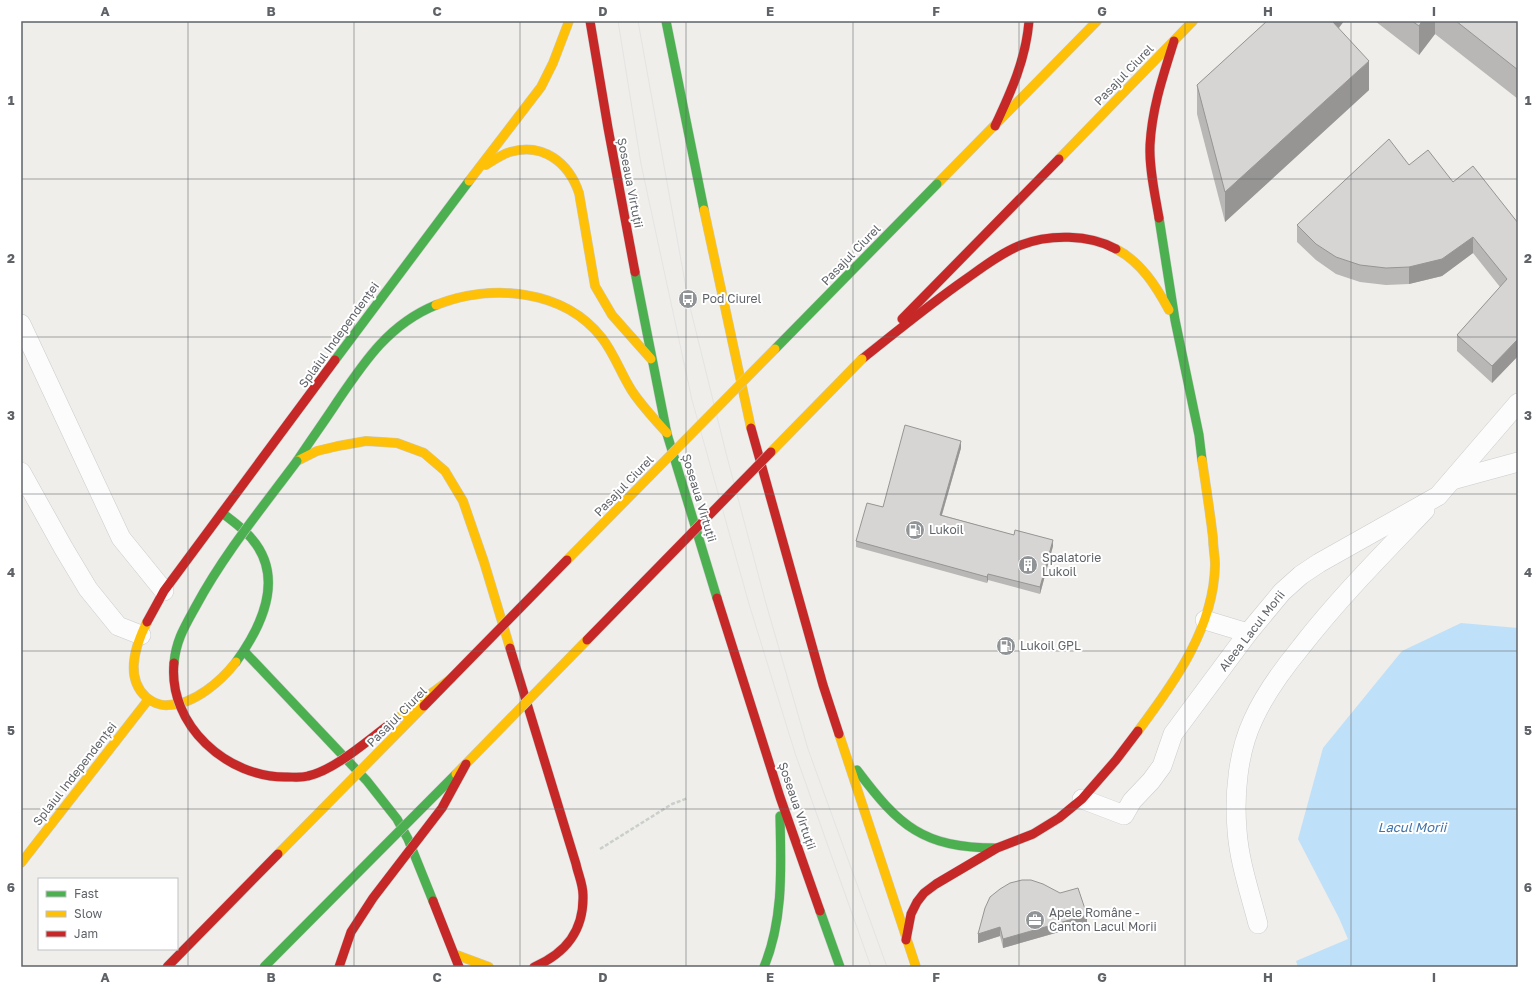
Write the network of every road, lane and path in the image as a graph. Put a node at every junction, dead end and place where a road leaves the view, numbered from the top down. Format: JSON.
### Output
{"nodes":[{"id":1,"x":569,"y":21,"type":"edge"},
{"id":2,"x":590,"y":21,"type":"edge"},
{"id":3,"x":666,"y":21,"type":"edge"},
{"id":4,"x":1029,"y":21,"type":"edge"},
{"id":5,"x":1097,"y":21,"type":"edge"},
{"id":6,"x":1193,"y":21,"type":"edge"},
{"id":7,"x":1174,"y":41,"type":"junction"},
{"id":8,"x":995,"y":126,"type":"junction"},
{"id":9,"x":476,"y":171,"type":"junction"},
{"id":10,"x":1175,"y":320,"type":"junction"},
{"id":11,"x":21,"y":324,"type":"edge"},
{"id":12,"x":650,"y":359,"type":"junction"},
{"id":13,"x":862,"y":359,"type":"junction"},
{"id":14,"x":1518,"y":404,"type":"edge"},
{"id":15,"x":667,"y":434,"type":"junction"},
{"id":16,"x":297,"y":461,"type":"junction"},
{"id":17,"x":1518,"y":462,"type":"edge"},
{"id":18,"x":21,"y":472,"type":"edge"},
{"id":19,"x":1452,"y":480,"type":"junction"},
{"id":20,"x":1438,"y":496,"type":"junction"},
{"id":21,"x":222,"y":513,"type":"junction"},
{"id":22,"x":164,"y":591,"type":"junction"},
{"id":23,"x":1205,"y":620,"type":"junction"},
{"id":24,"x":1248,"y":633,"type":"junction"},
{"id":25,"x":141,"y":635,"type":"junction"},
{"id":26,"x":244,"y":651,"type":"junction"},
{"id":27,"x":452,"y":678,"type":"junction"},
{"id":28,"x":148,"y":700,"type":"junction"},
{"id":29,"x":846,"y":755,"type":"junction"},
{"id":30,"x":466,"y":764,"type":"junction"},
{"id":31,"x":780,"y":797,"type":"junction"},
{"id":32,"x":688,"y":798,"type":"dead end"},
{"id":33,"x":1082,"y":799,"type":"junction"},
{"id":34,"x":997,"y":848,"type":"junction"},
{"id":35,"x":21,"y":863,"type":"edge"},
{"id":36,"x":576,"y":864,"type":"junction"},
{"id":37,"x":1258,"y":924,"type":"dead end"},
{"id":38,"x":906,"y":940,"type":"junction"},
{"id":39,"x":454,"y":954,"type":"junction"},
{"id":40,"x":167,"y":967,"type":"edge"},
{"id":41,"x":264,"y":967,"type":"edge"},
{"id":42,"x":339,"y":967,"type":"edge"},
{"id":43,"x":459,"y":967,"type":"edge"},
{"id":44,"x":489,"y":967,"type":"edge"},
{"id":45,"x":534,"y":967,"type":"edge"},
{"id":46,"x":764,"y":967,"type":"edge"},
{"id":47,"x":840,"y":967,"type":"edge"},
{"id":48,"x":916,"y":967,"type":"edge"}],
"edges":[{"from":1,"to":9,"type":"main road","name":"Splaiul Independenței"},
{"from":2,"to":12,"type":"main road","name":"Șoseaua Virtuții"},
{"from":3,"to":29,"type":"main road"},
{"from":4,"to":8,"type":"main road"},
{"from":5,"to":8,"type":"main road","name":"Pasajul Ciurel"},
{"from":6,"to":7,"type":"main road","name":"Pasajul Ciurel"},
{"from":7,"to":10,"type":"main road"},
{"from":7,"to":13,"type":"main road","name":"Pasajul Ciurel"},
{"from":8,"to":27,"type":"main road","name":"Pasajul Ciurel","bridge":true},
{"from":9,"to":12,"type":"main road","name":"Splaiul Independenței"},
{"from":9,"to":21,"type":"main road","name":"Splaiul Independenței"},
{"from":10,"to":13,"type":"main road"},
{"from":10,"to":23,"type":"main road"},
{"from":11,"to":22,"type":"lane"},
{"from":12,"to":15,"type":"main road","name":"Șoseaua Virtuții"},
{"from":13,"to":30,"type":"main road","name":"Pasajul Ciurel","bridge":true},
{"from":14,"to":19,"type":"lane","name":"Aleea Lacul Morii"},
{"from":15,"to":16,"type":"main road"},
{"from":15,"to":31,"type":"main road","name":"Șoseaua Virtuții"},
{"from":16,"to":27,"type":"main road","bridge":true},
{"from":16,"to":36,"type":"main road"},
{"from":17,"to":19,"type":"lane"},
{"from":18,"to":25,"type":"lane"},
{"from":19,"to":20,"type":"lane","name":"Aleea Lacul Morii"},
{"from":20,"to":24,"type":"lane","name":"Aleea Lacul Morii"},
{"from":20,"to":37,"type":"lane"},
{"from":21,"to":22,"type":"main road","name":"Splaiul Independenței"},
{"from":21,"to":26,"type":"main road"},
{"from":22,"to":25,"type":"main road","name":"Splaiul Independenței"},
{"from":23,"to":24,"type":"lane"},
{"from":23,"to":33,"type":"main road"},
{"from":24,"to":33,"type":"lane","name":"Aleea Lacul Morii"},
{"from":25,"to":28,"type":"main road","name":"Splaiul Independenței"},
{"from":26,"to":28,"type":"main road"},
{"from":26,"to":39,"type":"main road"},
{"from":27,"to":40,"type":"main road","name":"Pasajul Ciurel","bridge":true},
{"from":28,"to":35,"type":"main road","name":"Splaiul Independenței"},
{"from":29,"to":34,"type":"main road"},
{"from":29,"to":38,"type":"main road"},
{"from":30,"to":41,"type":"main road","name":"Pasajul Ciurel","bridge":true},
{"from":30,"to":42,"type":"main road","bridge":true},
{"from":31,"to":46,"type":"main road"},
{"from":31,"to":47,"type":"main road","name":"Șoseaua Virtuții"},
{"from":32,"to":36,"type":"path"},
{"from":33,"to":34,"type":"main road"},
{"from":34,"to":38,"type":"main road"},
{"from":36,"to":45,"type":"main road"},
{"from":38,"to":48,"type":"main road"},
{"from":39,"to":43,"type":"main road"},
{"from":39,"to":44,"type":"main road"}]}
